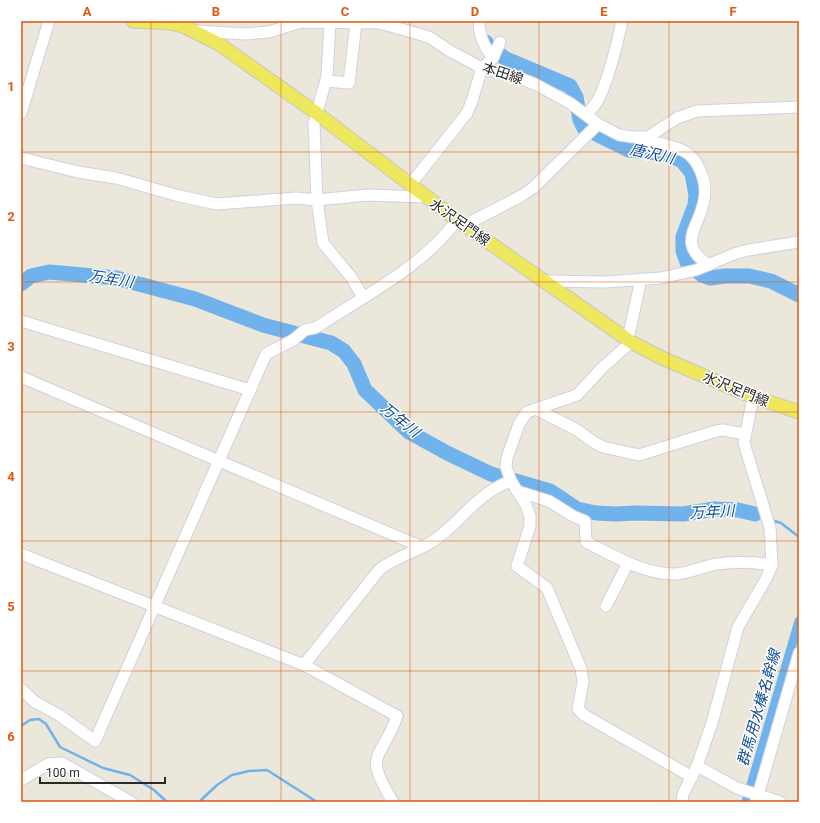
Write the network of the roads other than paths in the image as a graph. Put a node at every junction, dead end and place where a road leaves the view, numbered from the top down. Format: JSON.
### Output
{"nodes":[{"id":1,"x":49,"y":21,"type":"edge"},
{"id":2,"x":133,"y":21,"type":"edge"},
{"id":3,"x":181,"y":21,"type":"edge"},
{"id":4,"x":479,"y":21,"type":"edge"},
{"id":5,"x":622,"y":21,"type":"edge"},
{"id":6,"x":330,"y":22,"type":"junction"},
{"id":7,"x":379,"y":22,"type":"edge"},
{"id":8,"x":356,"y":24,"type":"junction"},
{"id":9,"x":196,"y":31,"type":"junction"},
{"id":10,"x":500,"y":42,"type":"dead end"},
{"id":11,"x":493,"y":58,"type":"junction"},
{"id":12,"x":482,"y":68,"type":"junction"},
{"id":13,"x":326,"y":81,"type":"junction"},
{"id":14,"x":799,"y":107,"type":"edge"},
{"id":15,"x":315,"y":112,"type":"junction"},
{"id":16,"x":21,"y":113,"type":"edge"},
{"id":17,"x":585,"y":114,"type":"junction"},
{"id":18,"x":593,"y":128,"type":"junction"},
{"id":19,"x":641,"y":138,"type":"junction"},
{"id":20,"x":21,"y":158,"type":"edge"},
{"id":21,"x":410,"y":185,"type":"junction"},
{"id":22,"x":425,"y":197,"type":"junction"},
{"id":23,"x":317,"y":200,"type":"junction"},
{"id":24,"x":461,"y":223,"type":"junction"},
{"id":25,"x":799,"y":242,"type":"edge"},
{"id":26,"x":704,"y":267,"type":"junction"},
{"id":27,"x":641,"y":279,"type":"junction"},
{"id":28,"x":544,"y":281,"type":"junction"},
{"id":29,"x":363,"y":297,"type":"junction"},
{"id":30,"x":21,"y":321,"type":"edge"},
{"id":31,"x":629,"y":340,"type":"junction"},
{"id":32,"x":21,"y":378,"type":"edge"},
{"id":33,"x":250,"y":390,"type":"junction"},
{"id":34,"x":753,"y":397,"type":"junction"},
{"id":35,"x":536,"y":409,"type":"junction"},
{"id":36,"x":799,"y":412,"type":"edge"},
{"id":37,"x":745,"y":434,"type":"junction"},
{"id":38,"x":219,"y":461,"type":"junction"},
{"id":39,"x":511,"y":481,"type":"junction"},
{"id":40,"x":517,"y":491,"type":"junction"},
{"id":41,"x":422,"y":547,"type":"junction"},
{"id":42,"x":21,"y":554,"type":"edge"},
{"id":43,"x":628,"y":563,"type":"junction"},
{"id":44,"x":772,"y":565,"type":"junction"},
{"id":45,"x":606,"y":606,"type":"dead end"},
{"id":46,"x":154,"y":607,"type":"junction"},
{"id":47,"x":799,"y":653,"type":"edge"},
{"id":48,"x":304,"y":665,"type":"junction"},
{"id":49,"x":795,"y":685,"type":"edge"},
{"id":50,"x":21,"y":690,"type":"edge"},
{"id":51,"x":697,"y":766,"type":"junction"},
{"id":52,"x":692,"y":778,"type":"junction"},
{"id":53,"x":21,"y":780,"type":"edge"},
{"id":54,"x":758,"y":797,"type":"edge"},
{"id":55,"x":131,"y":802,"type":"edge"},
{"id":56,"x":393,"y":802,"type":"edge"},
{"id":57,"x":682,"y":802,"type":"edge"},
{"id":58,"x":780,"y":802,"type":"edge"}],
"edges":[{"from":1,"to":16,"type":"street"},
{"from":2,"to":9,"type":"main road","name":"水沢足門線"},
{"from":3,"to":9,"type":"street"},
{"from":4,"to":11,"type":"street"},
{"from":5,"to":17,"type":"street"},
{"from":6,"to":8,"type":"street","name":"本田線"},
{"from":6,"to":9,"type":"street","name":"本田線"},
{"from":6,"to":13,"type":"street"},
{"from":7,"to":8,"type":"street","name":"本田線"},
{"from":7,"to":12,"type":"street","name":"本田線"},
{"from":8,"to":13,"type":"street"},
{"from":9,"to":15,"type":"main road","name":"水沢足門線"},
{"from":10,"to":11,"type":"street"},
{"from":11,"to":12,"type":"street"},
{"from":12,"to":17,"type":"street","name":"本田線"},
{"from":12,"to":21,"type":"street"},
{"from":13,"to":15,"type":"street"},
{"from":14,"to":19,"type":"street","name":"本田線"},
{"from":15,"to":21,"type":"main road","name":"水沢足門線"},
{"from":15,"to":23,"type":"street"},
{"from":17,"to":18,"type":"street","name":"本田線"},
{"from":18,"to":19,"type":"street","name":"本田線"},
{"from":18,"to":24,"type":"street"},
{"from":19,"to":26,"type":"street"},
{"from":20,"to":23,"type":"street"},
{"from":21,"to":22,"type":"main road","name":"水沢足門線"},
{"from":22,"to":23,"type":"street"},
{"from":22,"to":24,"type":"main road","name":"水沢足門線"},
{"from":23,"to":29,"type":"street"},
{"from":24,"to":28,"type":"main road","name":"水沢足門線"},
{"from":24,"to":29,"type":"street"},
{"from":25,"to":26,"type":"street"},
{"from":26,"to":27,"type":"street"},
{"from":27,"to":28,"type":"street"},
{"from":27,"to":31,"type":"street"},
{"from":28,"to":31,"type":"main road","name":"水沢足門線"},
{"from":29,"to":33,"type":"street"},
{"from":30,"to":33,"type":"street"},
{"from":31,"to":34,"type":"main road","name":"水沢足門線"},
{"from":31,"to":35,"type":"street"},
{"from":32,"to":38,"type":"street"},
{"from":33,"to":38,"type":"street"},
{"from":34,"to":36,"type":"main road","name":"水沢足門線"},
{"from":34,"to":37,"type":"street"},
{"from":35,"to":37,"type":"street"},
{"from":35,"to":39,"type":"street"},
{"from":37,"to":44,"type":"street"},
{"from":38,"to":41,"type":"street"},
{"from":38,"to":46,"type":"street"},
{"from":39,"to":40,"type":"street"},
{"from":39,"to":41,"type":"street"},
{"from":40,"to":43,"type":"street"},
{"from":40,"to":52,"type":"street"},
{"from":41,"to":48,"type":"street"},
{"from":42,"to":46,"type":"street"},
{"from":43,"to":44,"type":"street"},
{"from":43,"to":45,"type":"street"},
{"from":44,"to":51,"type":"street"},
{"from":46,"to":48,"type":"street"},
{"from":46,"to":50,"type":"street"},
{"from":47,"to":49,"type":"street"},
{"from":48,"to":56,"type":"street"},
{"from":49,"to":54,"type":"street"},
{"from":51,"to":52,"type":"street"},
{"from":51,"to":54,"type":"street"},
{"from":52,"to":57,"type":"street"},
{"from":53,"to":55,"type":"street"},
{"from":54,"to":58,"type":"street"}]}
